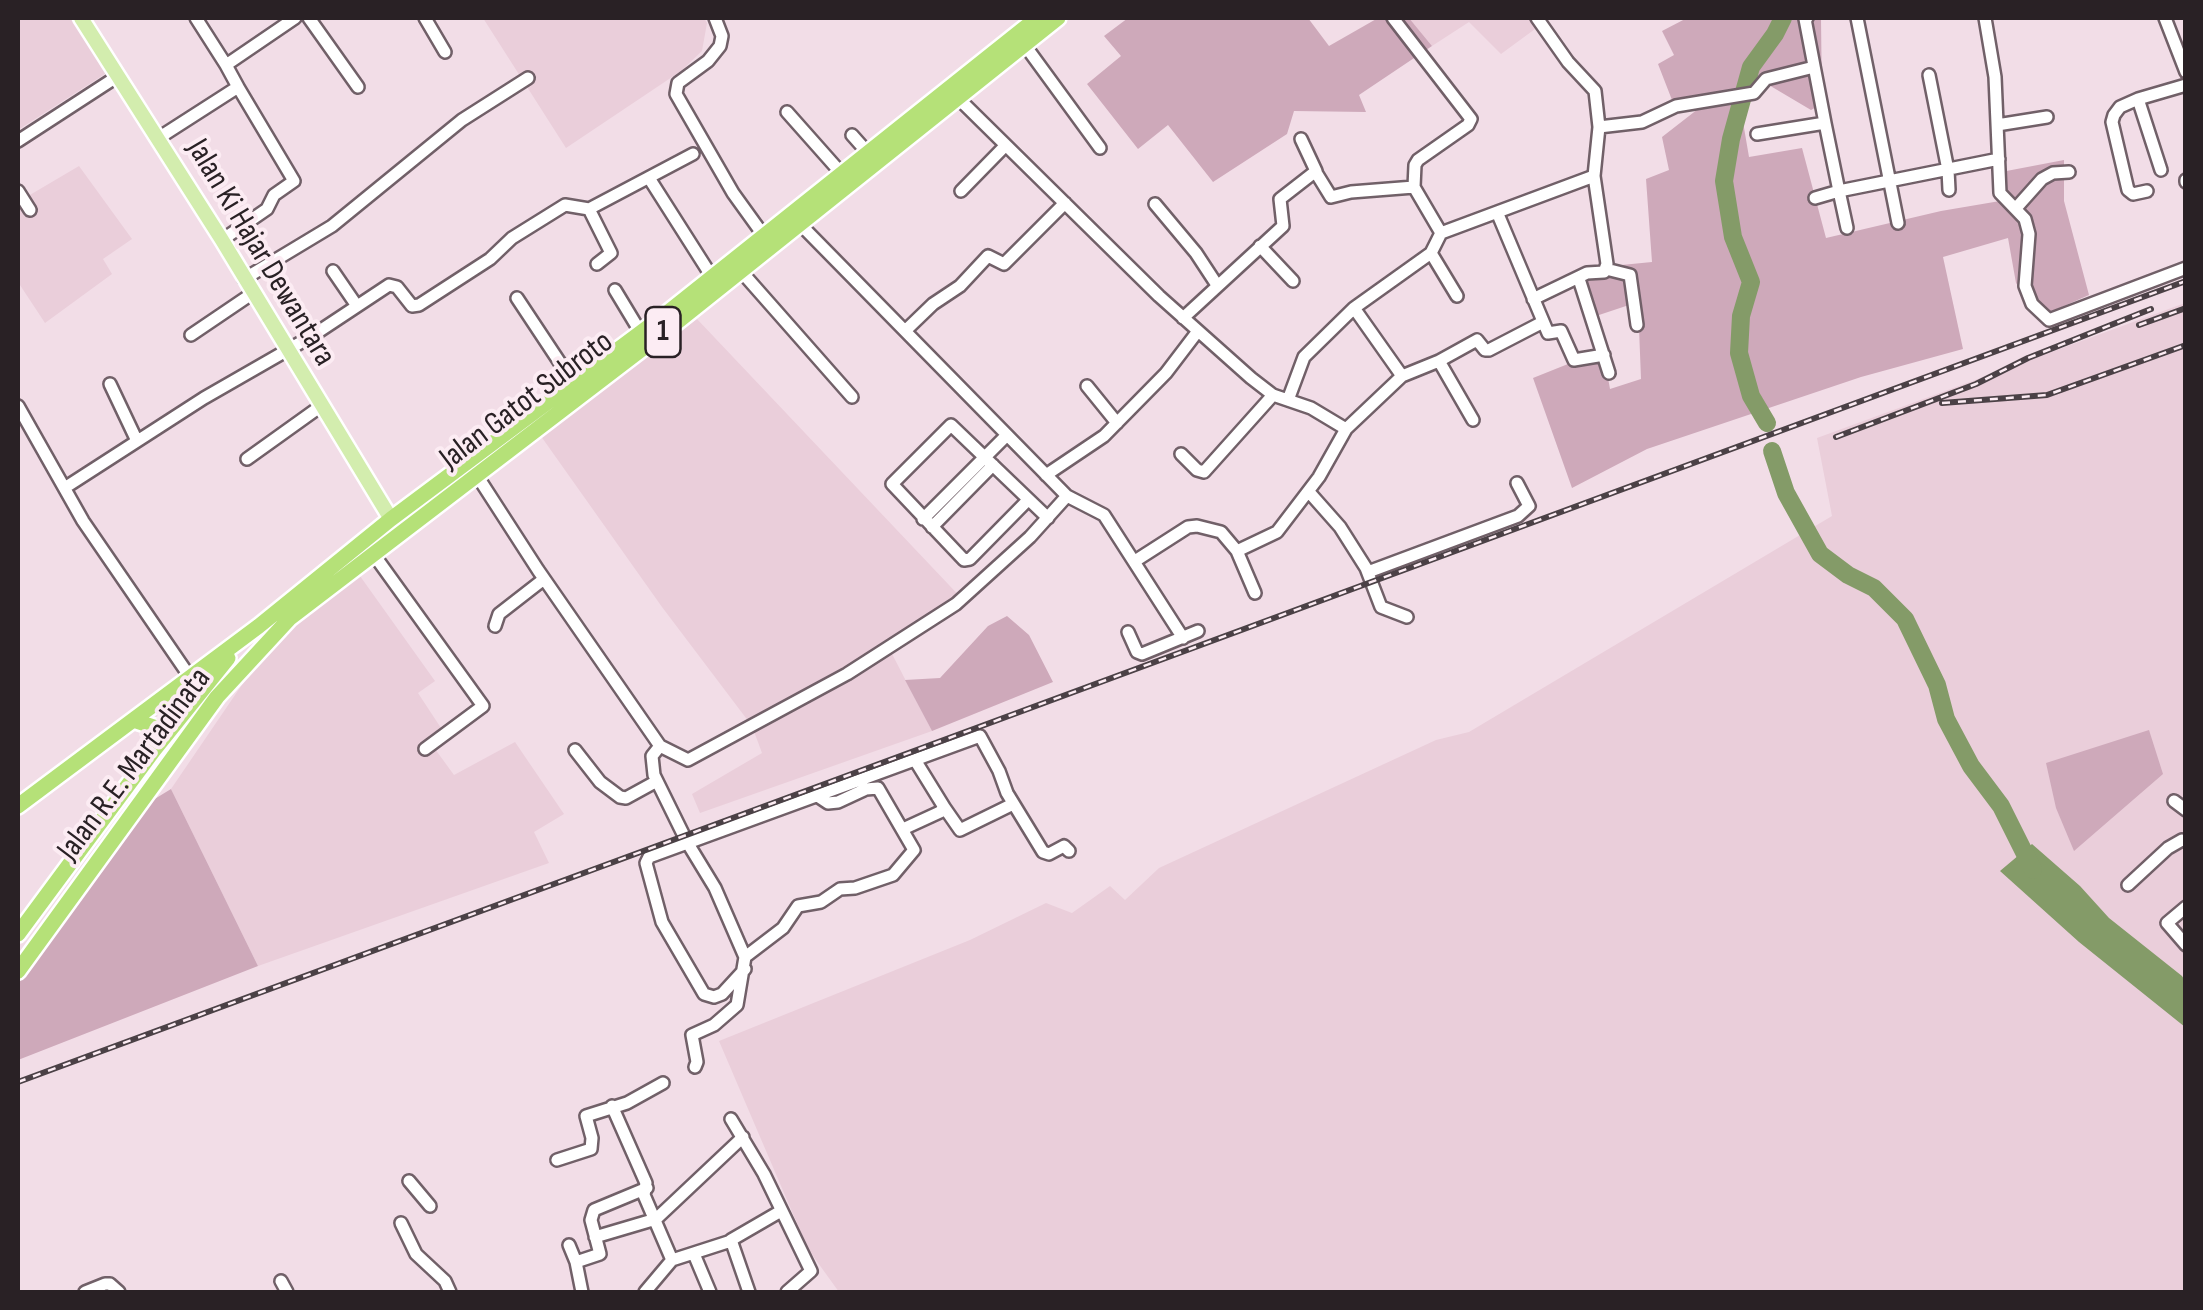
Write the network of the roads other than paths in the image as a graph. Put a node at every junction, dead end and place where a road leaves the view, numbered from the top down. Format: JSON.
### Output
{"nodes":[{"id":1,"x":81,"y":18,"type":"edge"},
{"id":2,"x":196,"y":18,"type":"edge"},
{"id":3,"x":295,"y":18,"type":"edge"},
{"id":4,"x":310,"y":18,"type":"edge"},
{"id":5,"x":425,"y":18,"type":"edge"},
{"id":6,"x":715,"y":18,"type":"edge"},
{"id":7,"x":1037,"y":18,"type":"edge"},
{"id":8,"x":1058,"y":18,"type":"edge"},
{"id":9,"x":1392,"y":18,"type":"edge"},
{"id":10,"x":1537,"y":18,"type":"edge"},
{"id":11,"x":1807,"y":18,"type":"edge"},
{"id":12,"x":1857,"y":18,"type":"edge"},
{"id":13,"x":1985,"y":18,"type":"edge"},
{"id":14,"x":2164,"y":18,"type":"edge"},
{"id":15,"x":1024,"y":44,"type":"junction"},
{"id":16,"x":445,"y":52,"type":"dead end"},
{"id":17,"x":226,"y":64,"type":"junction"},
{"id":18,"x":1814,"y":67,"type":"junction"},
{"id":19,"x":2186,"y":72,"type":"edge"},
{"id":20,"x":1929,"y":75,"type":"dead end"},
{"id":21,"x":118,"y":76,"type":"junction"},
{"id":22,"x":528,"y":78,"type":"dead end"},
{"id":23,"x":2186,"y":86,"type":"edge"},
{"id":24,"x":238,"y":87,"type":"junction"},
{"id":25,"x":358,"y":87,"type":"dead end"},
{"id":26,"x":958,"y":98,"type":"junction"},
{"id":27,"x":2138,"y":99,"type":"junction"},
{"id":28,"x":787,"y":112,"type":"dead end"},
{"id":29,"x":2047,"y":117,"type":"dead end"},
{"id":30,"x":1825,"y":123,"type":"junction"},
{"id":31,"x":1998,"y":125,"type":"junction"},
{"id":32,"x":1600,"y":127,"type":"junction"},
{"id":33,"x":1756,"y":134,"type":"dead end"},
{"id":34,"x":852,"y":135,"type":"dead end"},
{"id":35,"x":157,"y":139,"type":"junction"},
{"id":36,"x":18,"y":140,"type":"edge"},
{"id":37,"x":1301,"y":140,"type":"dead end"},
{"id":38,"x":1005,"y":146,"type":"junction"},
{"id":39,"x":1100,"y":148,"type":"dead end"},
{"id":40,"x":868,"y":153,"type":"junction"},
{"id":41,"x":693,"y":154,"type":"dead end"},
{"id":42,"x":1999,"y":159,"type":"junction"},
{"id":43,"x":1948,"y":170,"type":"junction"},
{"id":44,"x":2161,"y":170,"type":"dead end"},
{"id":45,"x":1315,"y":171,"type":"junction"},
{"id":46,"x":2070,"y":172,"type":"dead end"},
{"id":47,"x":842,"y":174,"type":"junction"},
{"id":48,"x":1594,"y":176,"type":"junction"},
{"id":49,"x":649,"y":178,"type":"junction"},
{"id":50,"x":1889,"y":182,"type":"junction"},
{"id":51,"x":1414,"y":186,"type":"junction"},
{"id":52,"x":1949,"y":190,"type":"dead end"},
{"id":53,"x":2147,"y":190,"type":"dead end"},
{"id":54,"x":18,"y":191,"type":"edge"},
{"id":55,"x":962,"y":191,"type":"dead end"},
{"id":56,"x":1839,"y":191,"type":"junction"},
{"id":57,"x":1816,"y":198,"type":"dead end"},
{"id":58,"x":1065,"y":202,"type":"junction"},
{"id":59,"x":1155,"y":204,"type":"dead end"},
{"id":60,"x":2016,"y":208,"type":"junction"},
{"id":61,"x":589,"y":209,"type":"junction"},
{"id":62,"x":30,"y":210,"type":"dead end"},
{"id":63,"x":1497,"y":212,"type":"junction"},
{"id":64,"x":799,"y":223,"type":"junction"},
{"id":65,"x":1898,"y":223,"type":"dead end"},
{"id":66,"x":1847,"y":228,"type":"dead end"},
{"id":67,"x":1441,"y":234,"type":"junction"},
{"id":68,"x":764,"y":236,"type":"junction"},
{"id":69,"x":222,"y":240,"type":"junction"},
{"id":70,"x":1260,"y":246,"type":"junction"},
{"id":71,"x":1431,"y":253,"type":"junction"},
{"id":72,"x":598,"y":264,"type":"dead end"},
{"id":73,"x":2186,"y":268,"type":"edge"},
{"id":74,"x":1606,"y":269,"type":"junction"},
{"id":75,"x":333,"y":270,"type":"dead end"},
{"id":76,"x":740,"y":270,"type":"junction"},
{"id":77,"x":712,"y":277,"type":"junction"},
{"id":78,"x":1579,"y":278,"type":"junction"},
{"id":79,"x":1293,"y":281,"type":"dead end"},
{"id":80,"x":1217,"y":285,"type":"junction"},
{"id":81,"x":249,"y":286,"type":"junction"},
{"id":82,"x":615,"y":290,"type":"dead end"},
{"id":83,"x":1458,"y":296,"type":"dead end"},
{"id":84,"x":516,"y":298,"type":"dead end"},
{"id":85,"x":1534,"y":299,"type":"junction"},
{"id":86,"x":358,"y":306,"type":"junction"},
{"id":87,"x":1354,"y":308,"type":"junction"},
{"id":88,"x":1183,"y":318,"type":"junction"},
{"id":89,"x":1544,"y":322,"type":"junction"},
{"id":90,"x":1637,"y":325,"type":"dead end"},
{"id":91,"x":905,"y":331,"type":"junction"},
{"id":92,"x":1198,"y":331,"type":"junction"},
{"id":93,"x":641,"y":333,"type":"junction"},
{"id":94,"x":191,"y":335,"type":"dead end"},
{"id":95,"x":287,"y":350,"type":"junction"},
{"id":96,"x":1604,"y":355,"type":"junction"},
{"id":97,"x":1439,"y":361,"type":"junction"},
{"id":98,"x":1608,"y":373,"type":"dead end"},
{"id":99,"x":1402,"y":376,"type":"junction"},
{"id":100,"x":110,"y":384,"type":"dead end"},
{"id":101,"x":574,"y":384,"type":"junction"},
{"id":102,"x":1087,"y":386,"type":"dead end"},
{"id":103,"x":1273,"y":395,"type":"junction"},
{"id":104,"x":852,"y":397,"type":"dead end"},
{"id":105,"x":1288,"y":400,"type":"junction"},
{"id":106,"x":18,"y":406,"type":"edge"},
{"id":107,"x":321,"y":406,"type":"junction"},
{"id":108,"x":1473,"y":420,"type":"dead end"},
{"id":109,"x":1117,"y":423,"type":"junction"},
{"id":110,"x":1346,"y":429,"type":"junction"},
{"id":111,"x":1006,"y":436,"type":"junction"},
{"id":112,"x":137,"y":441,"type":"junction"},
{"id":113,"x":1181,"y":454,"type":"dead end"},
{"id":114,"x":247,"y":459,"type":"dead end"},
{"id":115,"x":989,"y":461,"type":"junction"},
{"id":116,"x":476,"y":474,"type":"junction"},
{"id":117,"x":1046,"y":474,"type":"junction"},
{"id":118,"x":1516,"y":483,"type":"dead end"},
{"id":119,"x":66,"y":487,"type":"junction"},
{"id":120,"x":1309,"y":492,"type":"junction"},
{"id":121,"x":1068,"y":496,"type":"junction"},
{"id":122,"x":1028,"y":500,"type":"junction"},
{"id":123,"x":391,"y":518,"type":"junction"},
{"id":124,"x":1048,"y":518,"type":"junction"},
{"id":125,"x":927,"y":523,"type":"junction"},
{"id":126,"x":1237,"y":551,"type":"junction"},
{"id":127,"x":372,"y":552,"type":"junction"},
{"id":128,"x":1136,"y":561,"type":"junction"},
{"id":129,"x":1368,"y":572,"type":"junction"},
{"id":130,"x":544,"y":579,"type":"junction"},
{"id":131,"x":1255,"y":594,"type":"dead end"},
{"id":132,"x":1408,"y":617,"type":"dead end"},
{"id":133,"x":259,"y":626,"type":"junction"},
{"id":134,"x":495,"y":626,"type":"dead end"},
{"id":135,"x":1198,"y":631,"type":"dead end"},
{"id":136,"x":1128,"y":632,"type":"dead end"},
{"id":137,"x":1183,"y":638,"type":"junction"},
{"id":138,"x":265,"y":643,"type":"joint"},
{"id":139,"x":190,"y":677,"type":"junction"},
{"id":140,"x":133,"y":720,"type":"junction"},
{"id":141,"x":660,"y":746,"type":"junction"},
{"id":142,"x":425,"y":749,"type":"dead end"},
{"id":143,"x":154,"y":750,"type":"junction"},
{"id":144,"x":576,"y":750,"type":"dead end"},
{"id":145,"x":915,"y":760,"type":"junction"},
{"id":146,"x":657,"y":781,"type":"junction"},
{"id":147,"x":816,"y":794,"type":"junction"},
{"id":148,"x":2174,"y":800,"type":"dead end"},
{"id":149,"x":1013,"y":804,"type":"junction"},
{"id":150,"x":18,"y":806,"type":"edge"},
{"id":151,"x":944,"y":808,"type":"junction"},
{"id":152,"x":2186,"y":810,"type":"edge"},
{"id":153,"x":903,"y":829,"type":"junction"},
{"id":154,"x":2186,"y":841,"type":"edge"},
{"id":155,"x":687,"y":842,"type":"junction"},
{"id":156,"x":1069,"y":851,"type":"dead end"},
{"id":157,"x":2128,"y":885,"type":"dead end"},
{"id":158,"x":2186,"y":907,"type":"edge"},
{"id":159,"x":18,"y":934,"type":"edge"},
{"id":160,"x":2186,"y":945,"type":"edge"},
{"id":161,"x":745,"y":963,"type":"junction"},
{"id":162,"x":18,"y":971,"type":"edge"},
{"id":163,"x":694,"y":1066,"type":"dead end"},
{"id":164,"x":663,"y":1083,"type":"dead end"},
{"id":165,"x":612,"y":1106,"type":"junction"},
{"id":166,"x":731,"y":1118,"type":"dead end"},
{"id":167,"x":742,"y":1137,"type":"junction"},
{"id":168,"x":557,"y":1160,"type":"dead end"},
{"id":169,"x":408,"y":1181,"type":"dead end"},
{"id":170,"x":647,"y":1188,"type":"junction"},
{"id":171,"x":430,"y":1206,"type":"dead end"},
{"id":172,"x":781,"y":1211,"type":"junction"},
{"id":173,"x":656,"y":1219,"type":"junction"},
{"id":174,"x":401,"y":1223,"type":"dead end"},
{"id":175,"x":595,"y":1237,"type":"junction"},
{"id":176,"x":731,"y":1241,"type":"junction"},
{"id":177,"x":569,"y":1245,"type":"dead end"},
{"id":178,"x":694,"y":1254,"type":"junction"},
{"id":179,"x":672,"y":1260,"type":"junction"},
{"id":180,"x":576,"y":1262,"type":"junction"},
{"id":181,"x":85,"y":1292,"type":"edge"},
{"id":182,"x":119,"y":1292,"type":"edge"},
{"id":183,"x":450,"y":1292,"type":"edge"},
{"id":184,"x":582,"y":1292,"type":"edge"},
{"id":185,"x":645,"y":1292,"type":"edge"},
{"id":186,"x":710,"y":1292,"type":"edge"},
{"id":187,"x":749,"y":1292,"type":"edge"},
{"id":188,"x":787,"y":1292,"type":"edge"}],
"edges":[{"from":1,"to":21,"type":"main road","name":"Jalan Ki Hajar Dewantara"},
{"from":2,"to":17,"type":"street"},
{"from":3,"to":17,"type":"street"},
{"from":4,"to":25,"type":"street"},
{"from":5,"to":16,"type":"street"},
{"from":6,"to":68,"type":"street"},
{"from":7,"to":40,"type":"highway","name":"Jalan Gatot Subroto","number":"1"},
{"from":8,"to":15,"type":"highway","name":"Jalan Gatot Subroto","number":"1"},
{"from":9,"to":51,"type":"street"},
{"from":10,"to":32,"type":"street"},
{"from":11,"to":18,"type":"street"},
{"from":12,"to":50,"type":"street"},
{"from":13,"to":31,"type":"street"},
{"from":14,"to":19,"type":"street"},
{"from":15,"to":26,"type":"highway","name":"Jalan Gatot Subroto","number":"1"},
{"from":15,"to":39,"type":"street"},
{"from":17,"to":24,"type":"street"},
{"from":18,"to":30,"type":"street"},
{"from":18,"to":32,"type":"street"},
{"from":20,"to":43,"type":"street"},
{"from":21,"to":35,"type":"main road","name":"Jalan Ki Hajar Dewantara"},
{"from":21,"to":36,"type":"street"},
{"from":22,"to":81,"type":"street"},
{"from":23,"to":27,"type":"street"},
{"from":24,"to":35,"type":"street"},
{"from":24,"to":69,"type":"street"},
{"from":26,"to":38,"type":"street"},
{"from":26,"to":64,"type":"highway","name":"Jalan Gatot Subroto","number":"1"},
{"from":27,"to":44,"type":"street"},
{"from":27,"to":53,"type":"street"},
{"from":28,"to":47,"type":"street"},
{"from":29,"to":31,"type":"street"},
{"from":30,"to":33,"type":"street"},
{"from":30,"to":56,"type":"street"},
{"from":31,"to":42,"type":"street"},
{"from":32,"to":48,"type":"street"},
{"from":34,"to":40,"type":"street"},
{"from":35,"to":69,"type":"main road","name":"Jalan Ki Hajar Dewantara"},
{"from":37,"to":45,"type":"street"},
{"from":38,"to":55,"type":"street"},
{"from":38,"to":58,"type":"street"},
{"from":40,"to":47,"type":"highway","name":"Jalan Gatot Subroto","number":"1"},
{"from":41,"to":49,"type":"street"},
{"from":42,"to":43,"type":"street"},
{"from":42,"to":60,"type":"street"},
{"from":43,"to":50,"type":"street"},
{"from":43,"to":52,"type":"street"},
{"from":45,"to":51,"type":"street"},
{"from":45,"to":70,"type":"street"},
{"from":46,"to":60,"type":"street"},
{"from":47,"to":68,"type":"highway","name":"Jalan Gatot Subroto","number":"1"},
{"from":48,"to":63,"type":"street"},
{"from":48,"to":74,"type":"street"},
{"from":49,"to":61,"type":"street"},
{"from":49,"to":77,"type":"street"},
{"from":50,"to":56,"type":"street"},
{"from":50,"to":65,"type":"street"},
{"from":51,"to":67,"type":"street"},
{"from":54,"to":62,"type":"street"},
{"from":56,"to":57,"type":"street"},
{"from":56,"to":66,"type":"street"},
{"from":58,"to":88,"type":"street"},
{"from":58,"to":91,"type":"street"},
{"from":59,"to":80,"type":"street"},
{"from":60,"to":73,"type":"street"},
{"from":61,"to":72,"type":"street"},
{"from":61,"to":86,"type":"street"},
{"from":63,"to":67,"type":"street"},
{"from":63,"to":85,"type":"street"},
{"from":64,"to":76,"type":"highway","name":"Jalan Gatot Subroto","number":"1"},
{"from":64,"to":91,"type":"street"},
{"from":67,"to":71,"type":"street"},
{"from":68,"to":77,"type":"highway","name":"Jalan Gatot Subroto","number":"1"},
{"from":69,"to":81,"type":"main road","name":"Jalan Ki Hajar Dewantara"},
{"from":70,"to":79,"type":"street"},
{"from":70,"to":80,"type":"street"},
{"from":71,"to":83,"type":"street"},
{"from":71,"to":87,"type":"street"},
{"from":74,"to":78,"type":"street"},
{"from":74,"to":90,"type":"street"},
{"from":75,"to":86,"type":"street"},
{"from":76,"to":104,"type":"street"},
{"from":76,"to":116,"type":"highway","name":"Jalan Gatot Subroto","number":"1"},
{"from":77,"to":93,"type":"highway","name":"Jalan Gatot Subroto","number":"1"},
{"from":78,"to":85,"type":"street"},
{"from":78,"to":96,"type":"street"},
{"from":80,"to":88,"type":"street"},
{"from":81,"to":94,"type":"street"},
{"from":81,"to":95,"type":"main road","name":"Jalan Ki Hajar Dewantara"},
{"from":82,"to":93,"type":"street"},
{"from":84,"to":101,"type":"street"},
{"from":85,"to":89,"type":"street"},
{"from":86,"to":95,"type":"street"},
{"from":87,"to":99,"type":"street"},
{"from":87,"to":105,"type":"street"},
{"from":88,"to":92,"type":"street"},
{"from":89,"to":96,"type":"street"},
{"from":89,"to":97,"type":"street"},
{"from":91,"to":111,"type":"street"},
{"from":92,"to":103,"type":"street"},
{"from":92,"to":109,"type":"street"},
{"from":93,"to":101,"type":"highway","name":"Jalan Gatot Subroto","number":"1"},
{"from":95,"to":107,"type":"main road","name":"Jalan Ki Hajar Dewantara"},
{"from":95,"to":112,"type":"street"},
{"from":96,"to":98,"type":"street"},
{"from":97,"to":99,"type":"street"},
{"from":97,"to":108,"type":"street"},
{"from":99,"to":110,"type":"street"},
{"from":100,"to":112,"type":"street"},
{"from":101,"to":123,"type":"highway","name":"Jalan Gatot Subroto","number":"1"},
{"from":102,"to":109,"type":"street"},
{"from":103,"to":105,"type":"street"},
{"from":103,"to":113,"type":"street"},
{"from":105,"to":110,"type":"street"},
{"from":106,"to":119,"type":"street"},
{"from":107,"to":114,"type":"street"},
{"from":107,"to":123,"type":"main road","name":"Jalan Ki Hajar Dewantara"},
{"from":109,"to":117,"type":"street"},
{"from":110,"to":120,"type":"street"},
{"from":111,"to":115,"type":"street"},
{"from":111,"to":117,"type":"street"},
{"from":112,"to":119,"type":"street"},
{"from":115,"to":122,"type":"street"},
{"from":115,"to":125,"type":"street"},
{"from":115,"to":125,"type":"street"},
{"from":116,"to":127,"type":"highway","name":"Jalan Gatot Subroto","number":"1"},
{"from":116,"to":130,"type":"street"},
{"from":117,"to":121,"type":"street"},
{"from":118,"to":129,"type":"street"},
{"from":119,"to":139,"type":"street"},
{"from":120,"to":126,"type":"street"},
{"from":120,"to":129,"type":"street"},
{"from":121,"to":124,"type":"street"},
{"from":121,"to":128,"type":"street"},
{"from":122,"to":124,"type":"street"},
{"from":122,"to":125,"type":"street"},
{"from":123,"to":133,"type":"highway","name":"Jalan Gatot Subroto","number":"1"},
{"from":124,"to":141,"type":"street"},
{"from":126,"to":128,"type":"street"},
{"from":126,"to":131,"type":"street"},
{"from":127,"to":138,"type":"highway","name":"Jalan Gatot Subroto","number":"1"},
{"from":127,"to":142,"type":"street"},
{"from":128,"to":137,"type":"street"},
{"from":129,"to":132,"type":"street"},
{"from":130,"to":134,"type":"street"},
{"from":130,"to":141,"type":"street"},
{"from":133,"to":139,"type":"highway","number":"1"},
{"from":133,"to":143,"type":"highway","name":"Jalan R.E. Martadinata","number":"1"},
{"from":135,"to":137,"type":"street"},
{"from":136,"to":137,"type":"street"},
{"from":138,"to":162,"type":"highway","name":"Jalan R.E. Martadinata","number":"1"},
{"from":139,"to":140,"type":"highway","number":"1"},
{"from":140,"to":143,"type":"highway"},
{"from":140,"to":150,"type":"highway","number":"1"},
{"from":141,"to":146,"type":"street"},
{"from":143,"to":159,"type":"highway","name":"Jalan R.E. Martadinata","number":"1"},
{"from":144,"to":146,"type":"street"},
{"from":145,"to":147,"type":"street"},
{"from":145,"to":149,"type":"street"},
{"from":145,"to":151,"type":"street"},
{"from":146,"to":155,"type":"street"},
{"from":147,"to":153,"type":"street"},
{"from":147,"to":155,"type":"street"},
{"from":148,"to":152,"type":"street"},
{"from":149,"to":151,"type":"street"},
{"from":149,"to":156,"type":"street"},
{"from":151,"to":153,"type":"street"},
{"from":153,"to":161,"type":"street"},
{"from":154,"to":157,"type":"street"},
{"from":155,"to":161,"type":"street"},
{"from":155,"to":161,"type":"street"},
{"from":158,"to":160,"type":"street"},
{"from":161,"to":163,"type":"street"},
{"from":164,"to":165,"type":"street"},
{"from":165,"to":168,"type":"street"},
{"from":165,"to":170,"type":"street"},
{"from":166,"to":167,"type":"street"},
{"from":167,"to":172,"type":"street"},
{"from":167,"to":173,"type":"street"},
{"from":169,"to":171,"type":"street"},
{"from":170,"to":173,"type":"street"},
{"from":170,"to":175,"type":"street"},
{"from":172,"to":176,"type":"street"},
{"from":172,"to":188,"type":"street"},
{"from":173,"to":175,"type":"street"},
{"from":173,"to":179,"type":"street"},
{"from":174,"to":183,"type":"street"},
{"from":175,"to":180,"type":"street"},
{"from":176,"to":178,"type":"street"},
{"from":176,"to":187,"type":"street"},
{"from":177,"to":180,"type":"street"},
{"from":178,"to":179,"type":"street"},
{"from":178,"to":186,"type":"street"},
{"from":179,"to":185,"type":"street"},
{"from":180,"to":184,"type":"street"},
{"from":181,"to":182,"type":"street"}]}
